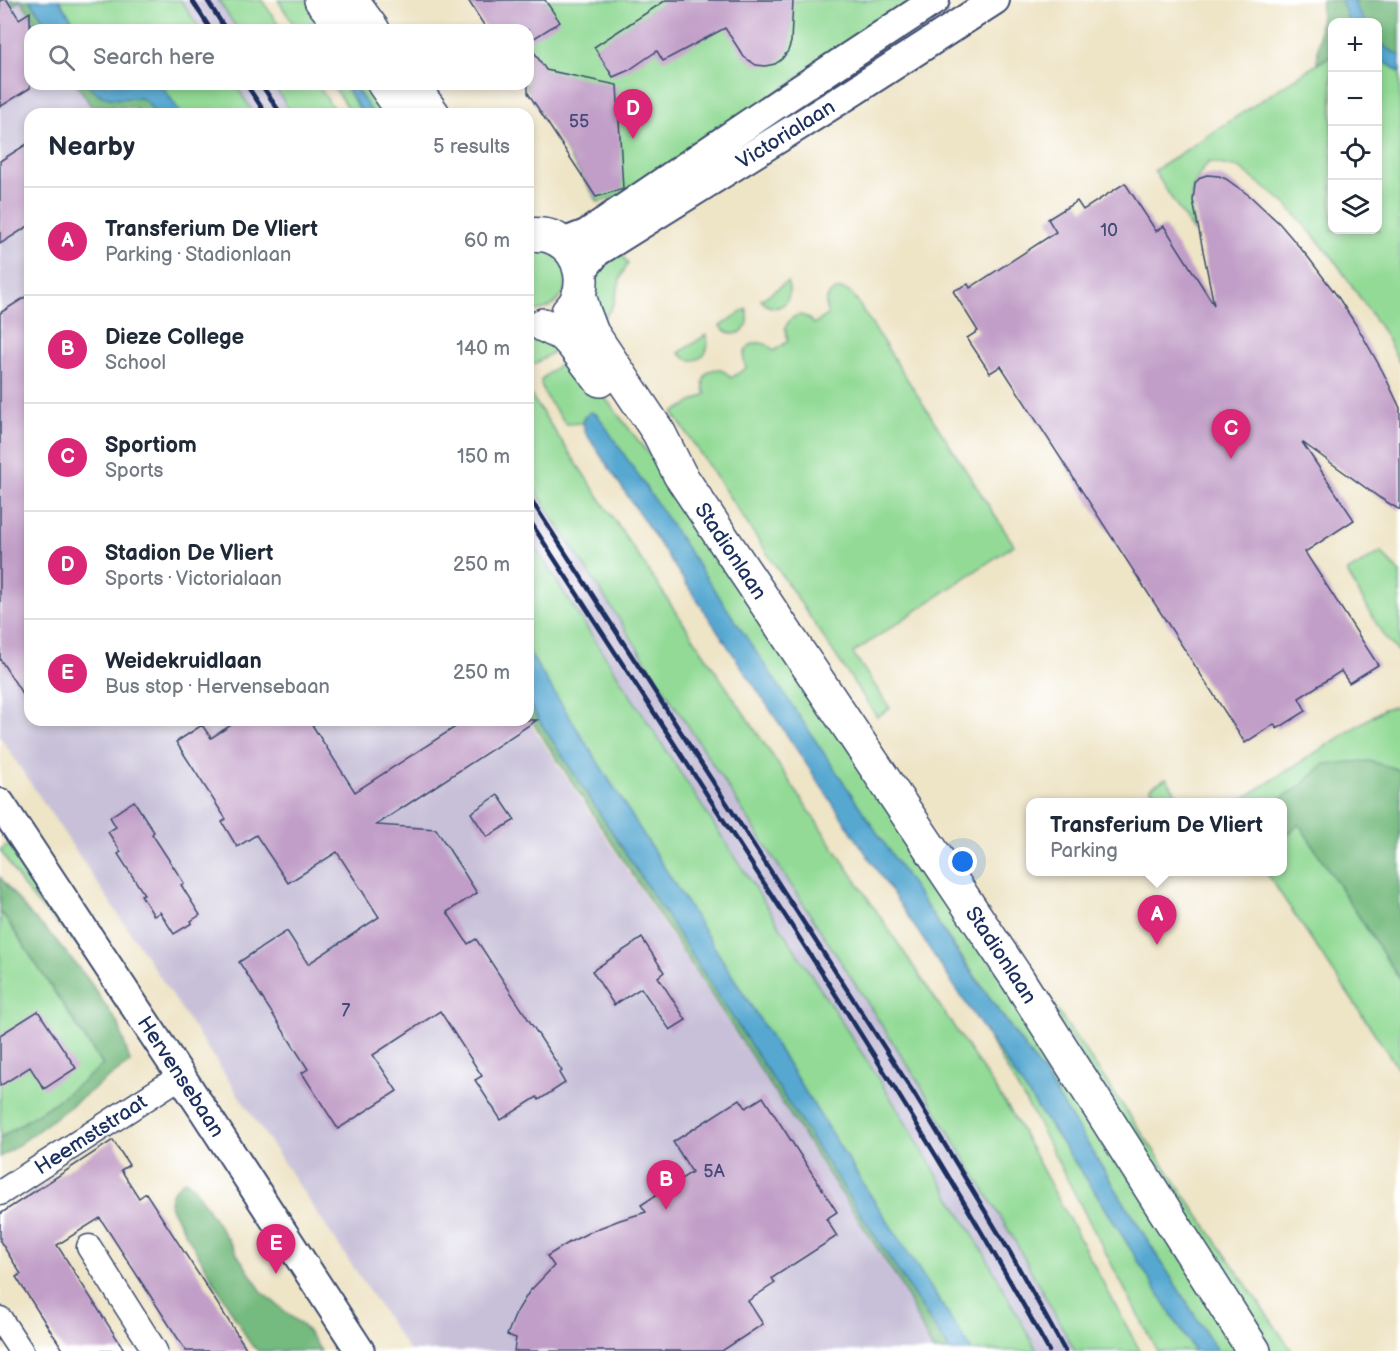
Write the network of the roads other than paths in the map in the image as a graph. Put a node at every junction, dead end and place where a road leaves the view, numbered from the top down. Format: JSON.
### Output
{"nodes":[{"id":1,"x":321,"y":0,"type":"edge"},
{"id":2,"x":351,"y":0,"type":"edge"},
{"id":3,"x":935,"y":0,"type":"edge"},
{"id":4,"x":995,"y":0,"type":"edge"},
{"id":5,"x":340,"y":24,"type":"edge"},
{"id":6,"x":369,"y":24,"type":"edge"},
{"id":7,"x":388,"y":90,"type":"edge"},
{"id":8,"x":415,"y":90,"type":"edge"},
{"id":9,"x":401,"y":108,"type":"edge"},
{"id":10,"x":429,"y":108,"type":"edge"},
{"id":11,"x":534,"y":234,"type":"edge"},
{"id":12,"x":564,"y":243,"type":"junction"},
{"id":13,"x":580,"y":283,"type":"junction"},
{"id":14,"x":535,"y":325,"type":"edge"},
{"id":15,"x":680,"y":475,"type":"junction"},
{"id":16,"x":3,"y":813,"type":"edge"},
{"id":17,"x":181,"y":1076,"type":"junction"},
{"id":18,"x":0,"y":1193,"type":"edge"},
{"id":19,"x":89,"y":1247,"type":"dead end"},
{"id":20,"x":0,"y":1319,"type":"edge"},
{"id":21,"x":21,"y":1351,"type":"edge"},
{"id":22,"x":155,"y":1351,"type":"edge"},
{"id":23,"x":360,"y":1351,"type":"edge"},
{"id":24,"x":1254,"y":1351,"type":"edge"}],
"edges":[{"from":1,"to":5,"type":"main road"},
{"from":2,"to":6,"type":"main road"},
{"from":3,"to":12,"type":"street","name":"Victorialaan"},
{"from":4,"to":13,"type":"street","name":"Victorialaan"},
{"from":7,"to":9,"type":"main road"},
{"from":8,"to":10,"type":"main road"},
{"from":11,"to":12,"type":"main road"},
{"from":12,"to":13,"type":"main road","name":"Stadionlaan"},
{"from":13,"to":14,"type":"main road"},
{"from":13,"to":15,"type":"main road","name":"Stadionlaan"},
{"from":14,"to":15,"type":"main road","name":"Stadionlaan"},
{"from":15,"to":24,"type":"main road","name":"Stadionlaan"},
{"from":16,"to":17,"type":"street","name":"Hervensebaan"},
{"from":17,"to":18,"type":"street","name":"Heemststraat"},
{"from":17,"to":23,"type":"street","name":"Hervensebaan"},
{"from":19,"to":22,"type":"street"},
{"from":20,"to":21,"type":"street"}]}
